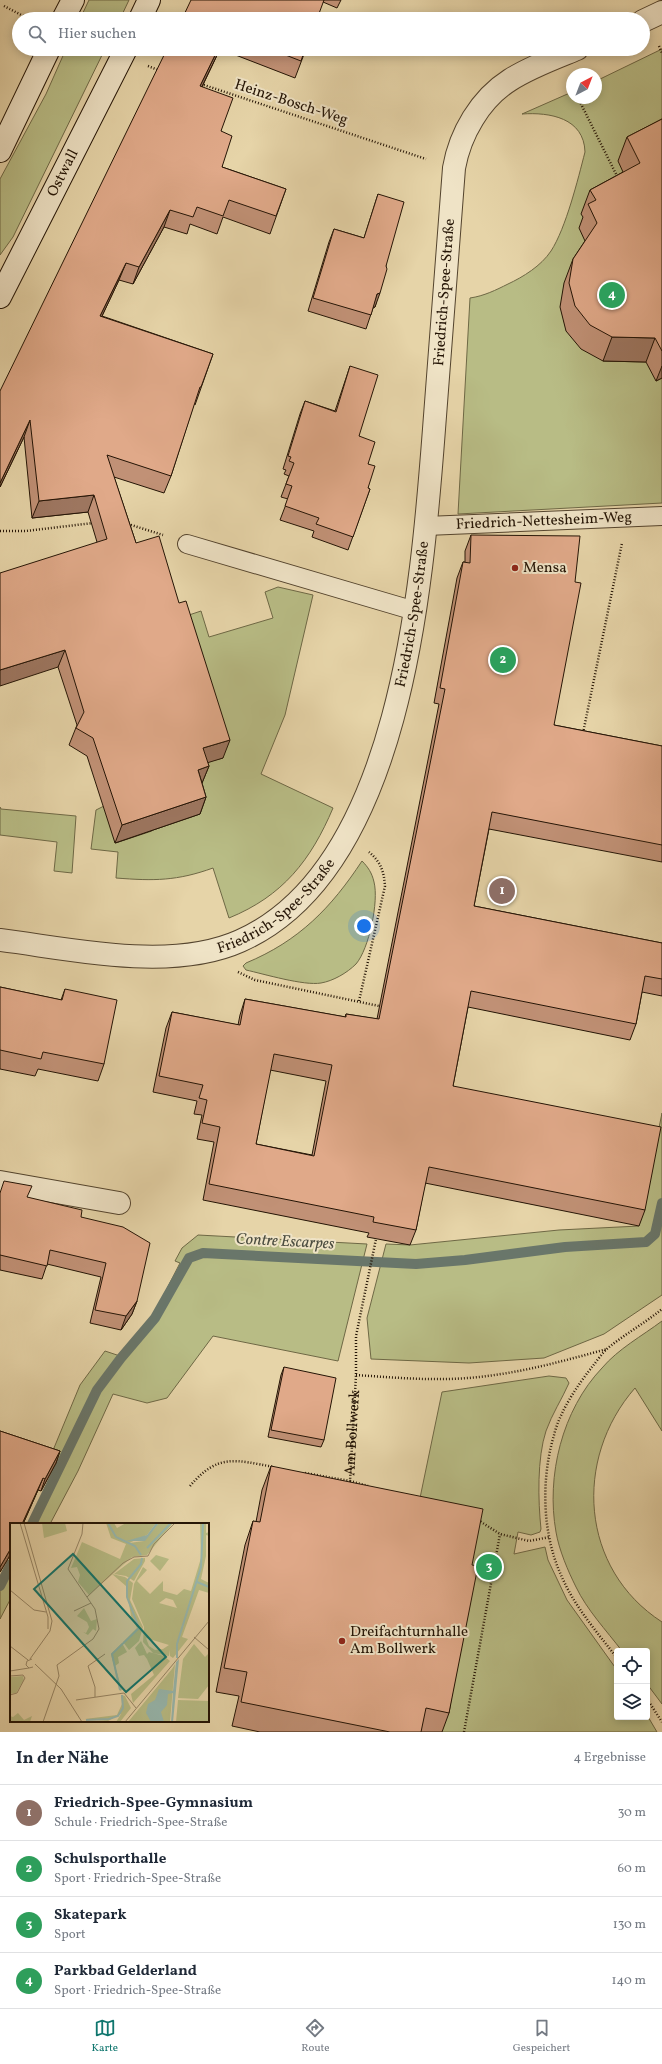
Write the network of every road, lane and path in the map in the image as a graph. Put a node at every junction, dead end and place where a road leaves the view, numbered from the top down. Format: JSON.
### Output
{"nodes":[{"id":1,"x":73,"y":0,"type":"edge"},
{"id":2,"x":149,"y":0,"type":"edge"},
{"id":3,"x":4,"y":6,"type":"dead end"},
{"id":4,"x":16,"y":12,"type":"edge"},
{"id":5,"x":67,"y":12,"type":"edge"},
{"id":6,"x":143,"y":12,"type":"edge"},
{"id":7,"x":662,"y":12,"type":"edge"},
{"id":8,"x":650,"y":18,"type":"edge"},
{"id":9,"x":46,"y":56,"type":"edge"},
{"id":10,"x":122,"y":56,"type":"edge"},
{"id":11,"x":130,"y":56,"type":"edge"},
{"id":12,"x":562,"y":56,"type":"edge"},
{"id":13,"x":160,"y":70,"type":"edge"},
{"id":14,"x":198,"y":83,"type":"edge"},
{"id":15,"x":581,"y":104,"type":"edge"},
{"id":16,"x":0,"y":151,"type":"edge"},
{"id":17,"x":454,"y":168,"type":"junction"},
{"id":18,"x":620,"y":181,"type":"edge"},
{"id":19,"x":0,"y":297,"type":"edge"},
{"id":20,"x":662,"y":516,"type":"edge"},
{"id":21,"x":627,"y":518,"type":"junction"},
{"id":22,"x":94,"y":523,"type":"dead end"},
{"id":23,"x":126,"y":523,"type":"edge"},
{"id":24,"x":426,"y":526,"type":"junction"},
{"id":25,"x":0,"y":531,"type":"edge"},
{"id":26,"x":187,"y":544,"type":"joint"},
{"id":27,"x":415,"y":611,"type":"junction"},
{"id":28,"x":582,"y":740,"type":"edge"},
{"id":29,"x":347,"y":837,"type":"junction"},
{"id":30,"x":0,"y":940,"type":"edge"},
{"id":31,"x":225,"y":947,"type":"junction"},
{"id":32,"x":358,"y":1001,"type":"junction"},
{"id":33,"x":379,"y":1006,"type":"dead end"},
{"id":34,"x":0,"y":1182,"type":"edge"},
{"id":35,"x":119,"y":1203,"type":"dead end"},
{"id":36,"x":376,"y":1239,"type":"edge"},
{"id":37,"x":662,"y":1309,"type":"edge"},
{"id":38,"x":607,"y":1349,"type":"junction"},
{"id":39,"x":356,"y":1376,"type":"junction"},
{"id":40,"x":280,"y":1468,"type":"edge"},
{"id":41,"x":304,"y":1473,"type":"edge"},
{"id":42,"x":350,"y":1482,"type":"junction"},
{"id":43,"x":190,"y":1486,"type":"dead end"},
{"id":44,"x":373,"y":1487,"type":"edge"},
{"id":45,"x":474,"y":1518,"type":"edge"},
{"id":46,"x":500,"y":1534,"type":"junction"},
{"id":47,"x":550,"y":1537,"type":"junction"},
{"id":48,"x":614,"y":1654,"type":"edge"},
{"id":49,"x":650,"y":1704,"type":"edge"},
{"id":50,"x":662,"y":1722,"type":"edge"},
{"id":51,"x":464,"y":1732,"type":"edge"}],
"edges":[{"from":1,"to":5,"type":"street"},
{"from":2,"to":6,"type":"street"},
{"from":3,"to":4,"type":"path"},
{"from":7,"to":8,"type":"street"},
{"from":9,"to":16,"type":"street"},
{"from":10,"to":19,"type":"street","name":"Ostwall"},
{"from":11,"to":13,"type":"path"},
{"from":12,"to":17,"type":"street","name":"Friedrich-Spee-Straße"},
{"from":14,"to":17,"type":"path","name":"Heinz-Bosch-Weg"},
{"from":15,"to":18,"type":"path"},
{"from":17,"to":24,"type":"street","name":"Friedrich-Spee-Straße"},
{"from":20,"to":21,"type":"lane","name":"Friedrich-Nettesheim-Weg"},
{"from":21,"to":24,"type":"lane","name":"Friedrich-Nettesheim-Weg"},
{"from":21,"to":28,"type":"path"},
{"from":22,"to":25,"type":"path"},
{"from":23,"to":26,"type":"path"},
{"from":24,"to":27,"type":"street","name":"Friedrich-Spee-Straße"},
{"from":26,"to":27,"type":"lane"},
{"from":27,"to":29,"type":"street","name":"Friedrich-Spee-Straße"},
{"from":29,"to":31,"type":"street","name":"Friedrich-Spee-Straße"},
{"from":29,"to":32,"type":"path"},
{"from":30,"to":31,"type":"street","name":"Friedrich-Spee-Straße"},
{"from":31,"to":32,"type":"path"},
{"from":32,"to":33,"type":"path"},
{"from":34,"to":35,"type":"street"},
{"from":36,"to":39,"type":"path","name":"Am Bollwerk"},
{"from":37,"to":38,"type":"path"},
{"from":38,"to":39,"type":"path"},
{"from":38,"to":47,"type":"path"},
{"from":39,"to":42,"type":"path","name":"Am Bollwerk"},
{"from":40,"to":43,"type":"path"},
{"from":41,"to":42,"type":"path","name":"Am Bollwerk"},
{"from":42,"to":44,"type":"path"},
{"from":45,"to":46,"type":"path"},
{"from":46,"to":47,"type":"path"},
{"from":46,"to":51,"type":"path"},
{"from":47,"to":48,"type":"path"},
{"from":49,"to":50,"type":"path"}]}
